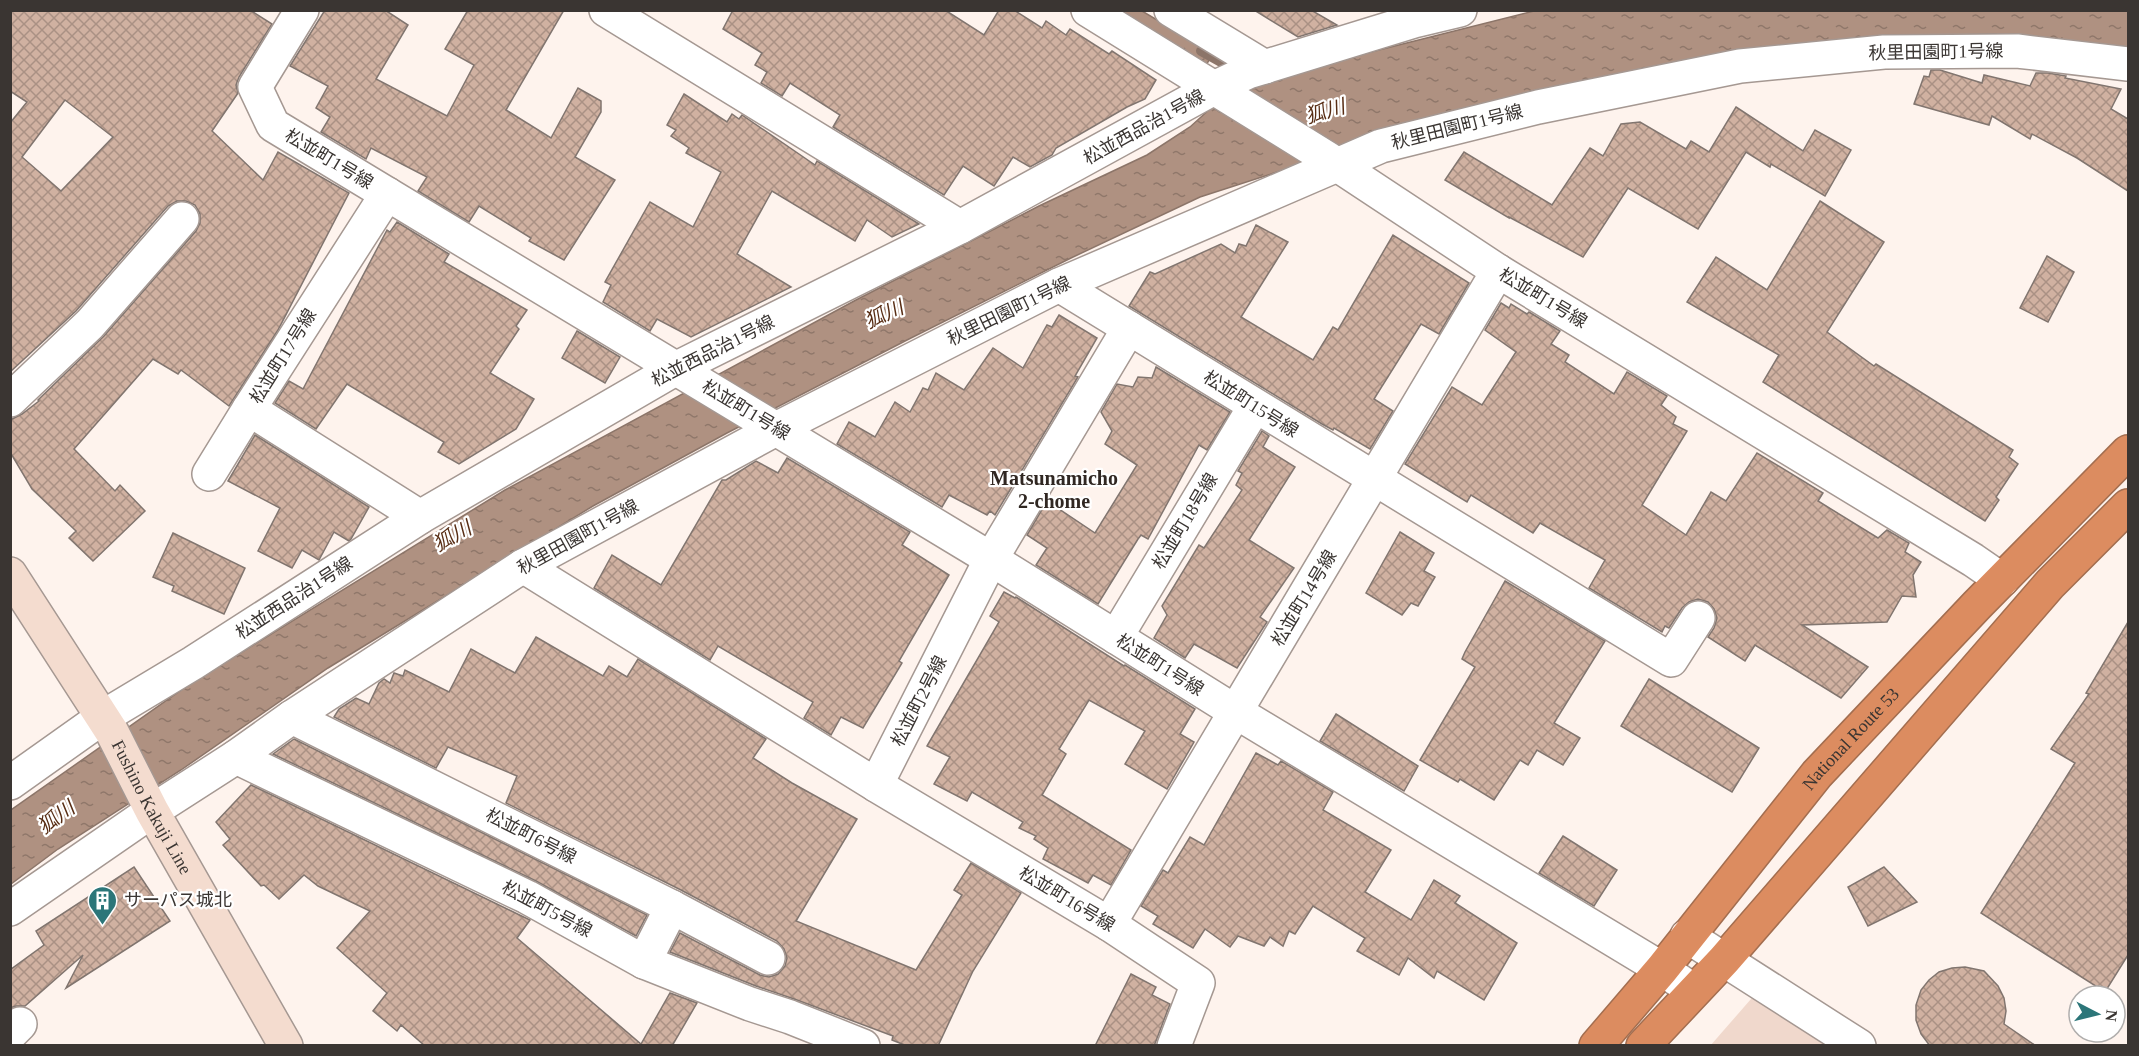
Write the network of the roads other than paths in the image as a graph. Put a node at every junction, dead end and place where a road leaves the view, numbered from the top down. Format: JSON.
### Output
{"nodes":[{"id":1,"x":606,"y":10,"type":"edge"},
{"id":2,"x":1088,"y":10,"type":"edge"},
{"id":3,"x":1171,"y":10,"type":"edge"},
{"id":4,"x":1460,"y":10,"type":"edge"},
{"id":5,"x":298,"y":12,"type":"edge"},
{"id":6,"x":2128,"y":64,"type":"edge"},
{"id":7,"x":1235,"y":81,"type":"junction"},
{"id":8,"x":1332,"y":161,"type":"junction"},
{"id":9,"x":387,"y":194,"type":"junction"},
{"id":10,"x":182,"y":219,"type":"dead end"},
{"id":11,"x":960,"y":227,"type":"junction"},
{"id":12,"x":1498,"y":271,"type":"junction"},
{"id":13,"x":1059,"y":285,"type":"junction"},
{"id":14,"x":1128,"y":328,"type":"junction"},
{"id":15,"x":681,"y":372,"type":"junction"},
{"id":16,"x":10,"y":400,"type":"edge"},
{"id":17,"x":1255,"y":405,"type":"junction"},
{"id":18,"x":249,"y":409,"type":"junction"},
{"id":19,"x":769,"y":425,"type":"junction"},
{"id":20,"x":2128,"y":452,"type":"edge"},
{"id":21,"x":209,"y":474,"type":"dead end"},
{"id":22,"x":1374,"y":479,"type":"junction"},
{"id":23,"x":2128,"y":506,"type":"edge"},
{"id":24,"x":420,"y":518,"type":"junction"},
{"id":25,"x":2061,"y":519,"type":"junction"},
{"id":26,"x":2087,"y":548,"type":"junction"},
{"id":27,"x":991,"y":559,"type":"junction"},
{"id":28,"x":523,"y":566,"type":"junction"},
{"id":29,"x":2002,"y":580,"type":"junction"},
{"id":30,"x":14,"y":589,"type":"edge"},
{"id":31,"x":1698,"y":618,"type":"dead end"},
{"id":32,"x":1116,"y":638,"type":"junction"},
{"id":33,"x":1236,"y":712,"type":"junction"},
{"id":34,"x":292,"y":717,"type":"junction"},
{"id":35,"x":107,"y":724,"type":"junction"},
{"id":36,"x":236,"y":757,"type":"junction"},
{"id":37,"x":10,"y":783,"type":"edge"},
{"id":38,"x":876,"y":785,"type":"junction"},
{"id":39,"x":150,"y":806,"type":"junction"},
{"id":40,"x":672,"y":907,"type":"junction"},
{"id":41,"x":10,"y":909,"type":"edge"},
{"id":42,"x":1109,"y":924,"type":"junction"},
{"id":43,"x":1687,"y":936,"type":"junction"},
{"id":44,"x":768,"y":958,"type":"dead end"},
{"id":45,"x":1724,"y":960,"type":"junction"},
{"id":46,"x":644,"y":962,"type":"junction"},
{"id":47,"x":1662,"y":969,"type":"junction"},
{"id":48,"x":1694,"y":991,"type":"junction"},
{"id":49,"x":286,"y":1046,"type":"edge"},
{"id":50,"x":863,"y":1046,"type":"edge"},
{"id":51,"x":1174,"y":1046,"type":"edge"},
{"id":52,"x":1596,"y":1046,"type":"edge"},
{"id":53,"x":1643,"y":1046,"type":"edge"},
{"id":54,"x":1859,"y":1046,"type":"edge"}],
"edges":[{"from":1,"to":11,"type":"street"},
{"from":2,"to":7,"type":"street","name":"松並町1号線"},
{"from":3,"to":7,"type":"street"},
{"from":4,"to":7,"type":"street","name":"松並西品治1号線"},
{"from":5,"to":9,"type":"street","name":"松並町1号線"},
{"from":6,"to":8,"type":"street","name":"秋里田園町1号線"},
{"from":7,"to":8,"type":"street","name":"松並町1号線"},
{"from":7,"to":11,"type":"street","name":"松並西品治1号線"},
{"from":8,"to":12,"type":"street","name":"松並町1号線"},
{"from":8,"to":13,"type":"street","name":"秋里田園町1号線"},
{"from":9,"to":15,"type":"street","name":"松並町1号線"},
{"from":9,"to":18,"type":"street","name":"松並町17号線"},
{"from":10,"to":16,"type":"street"},
{"from":11,"to":15,"type":"street","name":"松並西品治1号線"},
{"from":12,"to":22,"type":"street","name":"松並町14号線"},
{"from":12,"to":29,"type":"street","name":"松並町1号線"},
{"from":13,"to":14,"type":"street"},
{"from":13,"to":19,"type":"street","name":"秋里田園町1号線"},
{"from":14,"to":17,"type":"street","name":"松並町15号線"},
{"from":14,"to":27,"type":"street","name":"松並町2号線"},
{"from":15,"to":19,"type":"street","name":"松並町1号線"},
{"from":15,"to":24,"type":"street","name":"松並西品治1号線"},
{"from":17,"to":22,"type":"street","name":"松並町15号線"},
{"from":17,"to":32,"type":"street","name":"松並町18号線"},
{"from":18,"to":21,"type":"street"},
{"from":18,"to":24,"type":"street","name":"松並町17号線"},
{"from":19,"to":27,"type":"street","name":"松並町1号線"},
{"from":19,"to":28,"type":"street","name":"秋里田園町1号線"},
{"from":20,"to":25,"type":"highway","name":"National Route 53"},
{"from":22,"to":31,"type":"street","name":"松並町15号線"},
{"from":22,"to":33,"type":"street","name":"松並町14号線"},
{"from":23,"to":26,"type":"highway"},
{"from":24,"to":35,"type":"street","name":"松並西品治1号線"},
{"from":25,"to":26,"type":"highway"},
{"from":25,"to":29,"type":"highway","name":"National Route 53"},
{"from":26,"to":45,"type":"highway"},
{"from":27,"to":32,"type":"street","name":"松並町1号線"},
{"from":27,"to":38,"type":"street","name":"松並町2号線"},
{"from":28,"to":34,"type":"street","name":"秋里田園町1号線"},
{"from":28,"to":38,"type":"street"},
{"from":29,"to":43,"type":"highway","name":"National Route 53"},
{"from":30,"to":35,"type":"main road","name":"Fushino Kakuji Line"},
{"from":32,"to":33,"type":"street","name":"松並町1号線"},
{"from":33,"to":42,"type":"street","name":"松並町14号線"},
{"from":33,"to":47,"type":"street","name":"松並町1号線"},
{"from":34,"to":36,"type":"street","name":"秋里田園町1号線"},
{"from":34,"to":40,"type":"street","name":"松並町6号線"},
{"from":35,"to":37,"type":"street","name":"松並西品治1号線"},
{"from":35,"to":39,"type":"main road","name":"Fushino Kakuji Line"},
{"from":36,"to":39,"type":"street","name":"秋里田園町1号線"},
{"from":36,"to":46,"type":"street","name":"松並町5号線"},
{"from":38,"to":42,"type":"street","name":"松並町16号線"},
{"from":39,"to":41,"type":"street","name":"秋里田園町1号線"},
{"from":39,"to":49,"type":"main road","name":"Fushino Kakuji Line"},
{"from":40,"to":44,"type":"street","name":"松並町6号線"},
{"from":40,"to":46,"type":"street"},
{"from":42,"to":51,"type":"street","name":"松並町16号線"},
{"from":43,"to":45,"type":"street"},
{"from":43,"to":47,"type":"highway","name":"National Route 53"},
{"from":45,"to":48,"type":"highway"},
{"from":45,"to":54,"type":"street"},
{"from":46,"to":50,"type":"street","name":"松並町5号線"},
{"from":47,"to":48,"type":"street","name":"松並町1号線"},
{"from":47,"to":52,"type":"highway","name":"National Route 53"},
{"from":48,"to":53,"type":"highway"}]}
